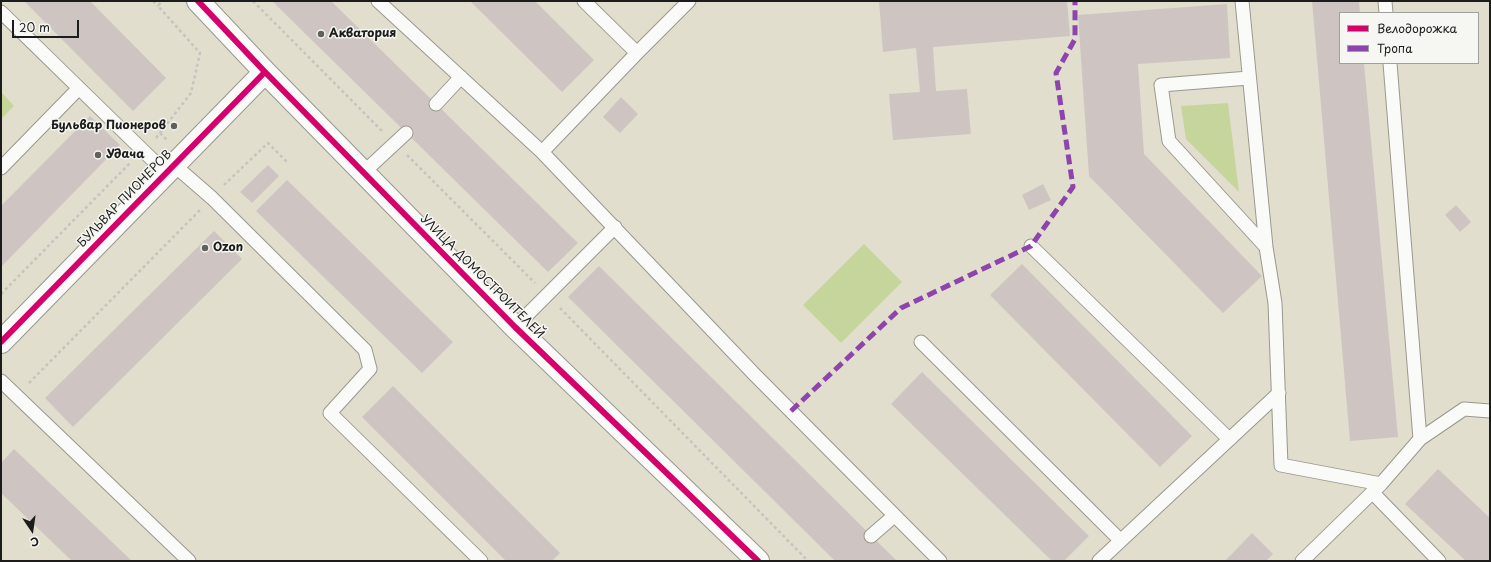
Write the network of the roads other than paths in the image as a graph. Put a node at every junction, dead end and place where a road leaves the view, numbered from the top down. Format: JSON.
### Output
{"nodes":[{"id":1,"x":198,"y":1,"type":"edge"},
{"id":2,"x":378,"y":1,"type":"edge"},
{"id":3,"x":584,"y":1,"type":"edge"},
{"id":4,"x":689,"y":1,"type":"edge"},
{"id":5,"x":1242,"y":1,"type":"edge"},
{"id":6,"x":1385,"y":1,"type":"edge"},
{"id":7,"x":1,"y":12,"type":"edge"},
{"id":8,"x":1386,"y":12,"type":"edge"},
{"id":9,"x":637,"y":53,"type":"junction"},
{"id":10,"x":1390,"y":64,"type":"edge"},
{"id":11,"x":265,"y":72,"type":"junction"},
{"id":12,"x":461,"y":77,"type":"junction"},
{"id":13,"x":1249,"y":78,"type":"junction"},
{"id":14,"x":79,"y":88,"type":"junction"},
{"id":15,"x":436,"y":104,"type":"dead end"},
{"id":16,"x":406,"y":132,"type":"dead end"},
{"id":17,"x":542,"y":152,"type":"junction"},
{"id":18,"x":1,"y":168,"type":"edge"},
{"id":19,"x":170,"y":169,"type":"junction"},
{"id":20,"x":364,"y":172,"type":"junction"},
{"id":21,"x":615,"y":227,"type":"junction"},
{"id":22,"x":1031,"y":246,"type":"dead end"},
{"id":23,"x":1266,"y":247,"type":"junction"},
{"id":24,"x":515,"y":327,"type":"junction"},
{"id":25,"x":1,"y":342,"type":"edge"},
{"id":26,"x":921,"y":342,"type":"dead end"},
{"id":27,"x":1,"y":381,"type":"edge"},
{"id":28,"x":1279,"y":393,"type":"junction"},
{"id":29,"x":1490,"y":411,"type":"edge"},
{"id":30,"x":1229,"y":439,"type":"junction"},
{"id":31,"x":1420,"y":440,"type":"junction"},
{"id":32,"x":1376,"y":488,"type":"junction"},
{"id":33,"x":894,"y":516,"type":"junction"},
{"id":34,"x":872,"y":536,"type":"dead end"},
{"id":35,"x":1120,"y":540,"type":"junction"},
{"id":36,"x":189,"y":561,"type":"edge"},
{"id":37,"x":481,"y":561,"type":"edge"},
{"id":38,"x":758,"y":561,"type":"edge"},
{"id":39,"x":940,"y":561,"type":"edge"},
{"id":40,"x":1099,"y":561,"type":"edge"},
{"id":41,"x":1302,"y":561,"type":"edge"},
{"id":42,"x":1439,"y":561,"type":"edge"}],
"edges":[{"from":1,"to":11,"type":"street","name":"УЛИЦА ДОМОСТРОИТЕЛЕЙ"},
{"from":2,"to":12,"type":"lane"},
{"from":3,"to":9,"type":"lane"},
{"from":4,"to":9,"type":"lane"},
{"from":5,"to":13,"type":"lane"},
{"from":6,"to":8,"type":"lane"},
{"from":7,"to":14,"type":"lane"},
{"from":9,"to":17,"type":"lane"},
{"from":10,"to":31,"type":"lane"},
{"from":11,"to":19,"type":"street","name":"БУЛЬВАР ПИОНЕРОВ"},
{"from":11,"to":20,"type":"street","name":"УЛИЦА ДОМОСТРОИТЕЛЕЙ"},
{"from":12,"to":15,"type":"lane"},
{"from":12,"to":17,"type":"lane"},
{"from":13,"to":23,"type":"lane"},
{"from":13,"to":23,"type":"lane"},
{"from":14,"to":18,"type":"lane"},
{"from":14,"to":19,"type":"lane"},
{"from":16,"to":20,"type":"lane"},
{"from":17,"to":21,"type":"lane"},
{"from":19,"to":25,"type":"street","name":"БУЛЬВАР ПИОНЕРОВ"},
{"from":19,"to":37,"type":"lane"},
{"from":20,"to":24,"type":"street","name":"УЛИЦА ДОМОСТРОИТЕЛЕЙ"},
{"from":21,"to":24,"type":"lane"},
{"from":21,"to":33,"type":"lane"},
{"from":22,"to":30,"type":"lane"},
{"from":23,"to":28,"type":"lane"},
{"from":24,"to":38,"type":"street","name":"УЛИЦА ДОМОСТРОИТЕЛЕЙ"},
{"from":26,"to":35,"type":"lane"},
{"from":27,"to":36,"type":"lane"},
{"from":28,"to":30,"type":"lane"},
{"from":28,"to":32,"type":"lane"},
{"from":29,"to":31,"type":"lane"},
{"from":30,"to":35,"type":"lane"},
{"from":31,"to":32,"type":"lane"},
{"from":32,"to":41,"type":"lane"},
{"from":32,"to":42,"type":"lane"},
{"from":33,"to":34,"type":"lane"},
{"from":33,"to":39,"type":"lane"},
{"from":35,"to":40,"type":"lane"}]}
